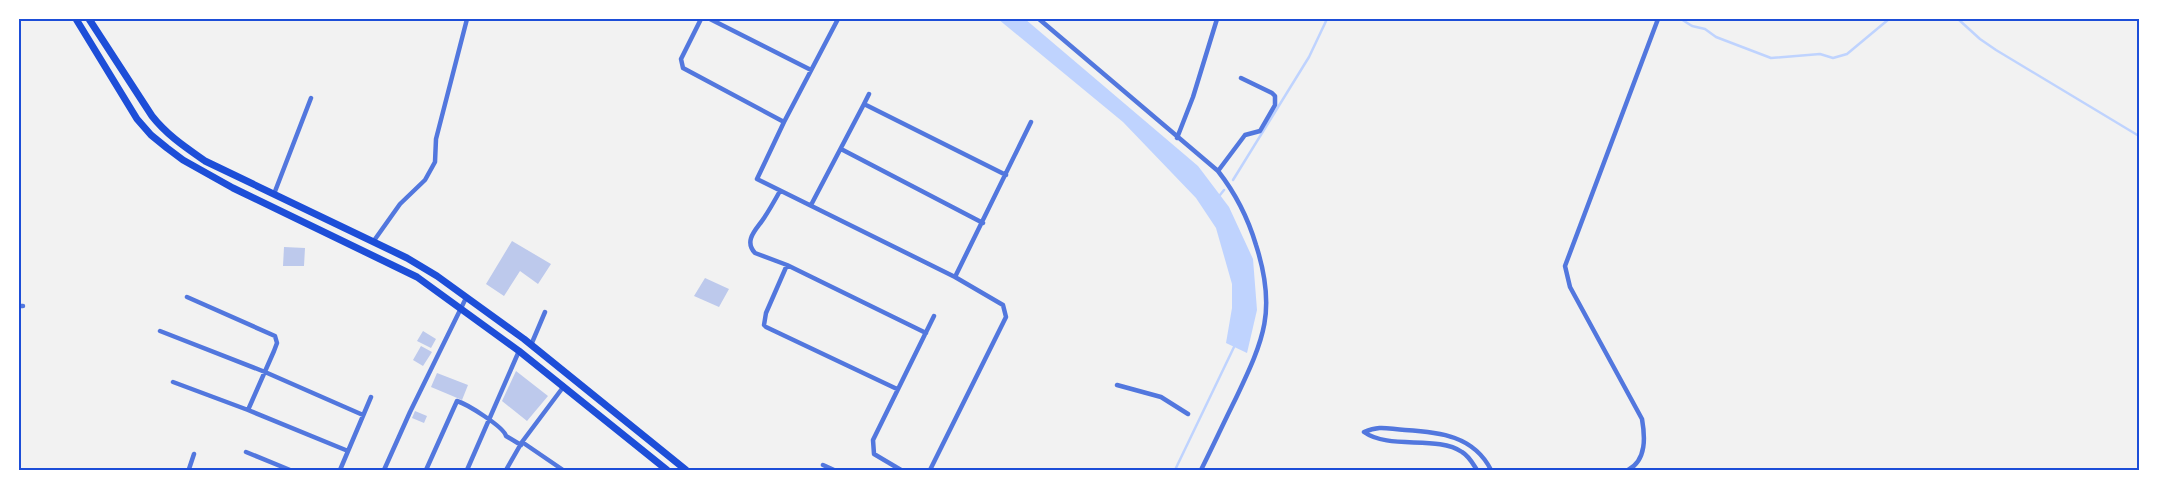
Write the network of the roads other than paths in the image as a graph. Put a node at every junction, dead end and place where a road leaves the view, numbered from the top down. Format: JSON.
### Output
{"nodes":[{"id":1,"x":76,"y":19,"type":"edge"},
{"id":2,"x":89,"y":19,"type":"edge"},
{"id":3,"x":467,"y":19,"type":"edge"},
{"id":4,"x":701,"y":19,"type":"edge"},
{"id":5,"x":710,"y":19,"type":"edge"},
{"id":6,"x":838,"y":19,"type":"edge"},
{"id":7,"x":1039,"y":19,"type":"edge"},
{"id":8,"x":1217,"y":19,"type":"edge"},
{"id":9,"x":1658,"y":19,"type":"edge"},
{"id":10,"x":811,"y":70,"type":"junction"},
{"id":11,"x":1241,"y":78,"type":"dead end"},
{"id":12,"x":869,"y":94,"type":"dead end"},
{"id":13,"x":311,"y":98,"type":"dead end"},
{"id":14,"x":864,"y":104,"type":"junction"},
{"id":15,"x":784,"y":122,"type":"junction"},
{"id":16,"x":1032,"y":122,"type":"dead end"},
{"id":17,"x":1177,"y":138,"type":"junction"},
{"id":18,"x":840,"y":149,"type":"junction"},
{"id":19,"x":1218,"y":171,"type":"junction"},
{"id":20,"x":1006,"y":175,"type":"junction"},
{"id":21,"x":780,"y":191,"type":"junction"},
{"id":22,"x":274,"y":194,"type":"junction"},
{"id":23,"x":811,"y":205,"type":"junction"},
{"id":24,"x":983,"y":223,"type":"junction"},
{"id":25,"x":373,"y":242,"type":"junction"},
{"id":26,"x":787,"y":265,"type":"junction"},
{"id":27,"x":955,"y":277,"type":"junction"},
{"id":28,"x":187,"y":297,"type":"dead end"},
{"id":29,"x":466,"y":298,"type":"junction"},
{"id":30,"x":462,"y":308,"type":"junction"},
{"id":31,"x":545,"y":312,"type":"dead end"},
{"id":32,"x":934,"y":316,"type":"dead end"},
{"id":33,"x":160,"y":331,"type":"dead end"},
{"id":34,"x":926,"y":333,"type":"junction"},
{"id":35,"x":531,"y":345,"type":"junction"},
{"id":36,"x":519,"y":351,"type":"junction"},
{"id":37,"x":265,"y":372,"type":"junction"},
{"id":38,"x":173,"y":382,"type":"dead end"},
{"id":39,"x":1117,"y":385,"type":"dead end"},
{"id":40,"x":564,"y":386,"type":"junction"},
{"id":41,"x":897,"y":390,"type":"junction"},
{"id":42,"x":371,"y":397,"type":"dead end"},
{"id":43,"x":248,"y":410,"type":"junction"},
{"id":44,"x":1188,"y":414,"type":"dead end"},
{"id":45,"x":363,"y":415,"type":"junction"},
{"id":46,"x":489,"y":420,"type":"junction"},
{"id":47,"x":521,"y":443,"type":"junction"},
{"id":48,"x":348,"y":451,"type":"junction"},
{"id":49,"x":246,"y":452,"type":"dead end"},
{"id":50,"x":194,"y":454,"type":"dead end"},
{"id":51,"x":823,"y":465,"type":"dead end"},
{"id":52,"x":683,"y":469,"type":"edge"},
{"id":53,"x":191,"y":470,"type":"edge"},
{"id":54,"x":290,"y":470,"type":"edge"},
{"id":55,"x":340,"y":470,"type":"edge"},
{"id":56,"x":384,"y":470,"type":"edge"},
{"id":57,"x":426,"y":470,"type":"edge"},
{"id":58,"x":467,"y":470,"type":"edge"},
{"id":59,"x":506,"y":470,"type":"edge"},
{"id":60,"x":563,"y":470,"type":"edge"},
{"id":61,"x":667,"y":470,"type":"edge"},
{"id":62,"x":834,"y":470,"type":"edge"},
{"id":63,"x":901,"y":470,"type":"edge"},
{"id":64,"x":930,"y":470,"type":"edge"},
{"id":65,"x":1201,"y":470,"type":"edge"},
{"id":66,"x":1476,"y":470,"type":"edge"},
{"id":67,"x":1491,"y":470,"type":"edge"},
{"id":68,"x":1628,"y":470,"type":"edge"}],
"edges":[{"from":1,"to":30,"type":"main road"},
{"from":2,"to":22,"type":"main road"},
{"from":3,"to":25,"type":"street"},
{"from":4,"to":15,"type":"street"},
{"from":5,"to":10,"type":"street"},
{"from":6,"to":10,"type":"street"},
{"from":7,"to":17,"type":"street"},
{"from":8,"to":17,"type":"street"},
{"from":9,"to":68,"type":"street"},
{"from":10,"to":15,"type":"street"},
{"from":11,"to":19,"type":"street"},
{"from":12,"to":14,"type":"street"},
{"from":13,"to":22,"type":"street"},
{"from":14,"to":18,"type":"street"},
{"from":14,"to":20,"type":"street"},
{"from":15,"to":21,"type":"street"},
{"from":16,"to":20,"type":"street"},
{"from":17,"to":19,"type":"street"},
{"from":18,"to":23,"type":"street"},
{"from":18,"to":24,"type":"street"},
{"from":19,"to":65,"type":"street"},
{"from":20,"to":24,"type":"street"},
{"from":21,"to":23,"type":"street"},
{"from":21,"to":26,"type":"street"},
{"from":22,"to":25,"type":"main road"},
{"from":23,"to":27,"type":"street"},
{"from":24,"to":27,"type":"street"},
{"from":25,"to":29,"type":"main road"},
{"from":26,"to":34,"type":"street"},
{"from":26,"to":41,"type":"street"},
{"from":27,"to":64,"type":"street"},
{"from":28,"to":37,"type":"street"},
{"from":29,"to":30,"type":"street"},
{"from":29,"to":35,"type":"main road"},
{"from":30,"to":36,"type":"main road"},
{"from":30,"to":56,"type":"street"},
{"from":31,"to":35,"type":"street"},
{"from":32,"to":34,"type":"street"},
{"from":33,"to":37,"type":"street"},
{"from":34,"to":41,"type":"street"},
{"from":35,"to":52,"type":"main road"},
{"from":36,"to":40,"type":"main road"},
{"from":36,"to":46,"type":"street"},
{"from":37,"to":43,"type":"street"},
{"from":37,"to":45,"type":"street"},
{"from":38,"to":43,"type":"street"},
{"from":39,"to":44,"type":"street"},
{"from":40,"to":47,"type":"street"},
{"from":40,"to":61,"type":"main road"},
{"from":41,"to":63,"type":"street"},
{"from":42,"to":45,"type":"street"},
{"from":43,"to":48,"type":"street"},
{"from":45,"to":48,"type":"street"},
{"from":46,"to":47,"type":"street"},
{"from":46,"to":57,"type":"street"},
{"from":46,"to":58,"type":"street"},
{"from":47,"to":59,"type":"street"},
{"from":47,"to":60,"type":"street"},
{"from":48,"to":55,"type":"street"},
{"from":49,"to":54,"type":"street"},
{"from":50,"to":53,"type":"street"},
{"from":51,"to":62,"type":"street"},
{"from":66,"to":67,"type":"street"}]}
